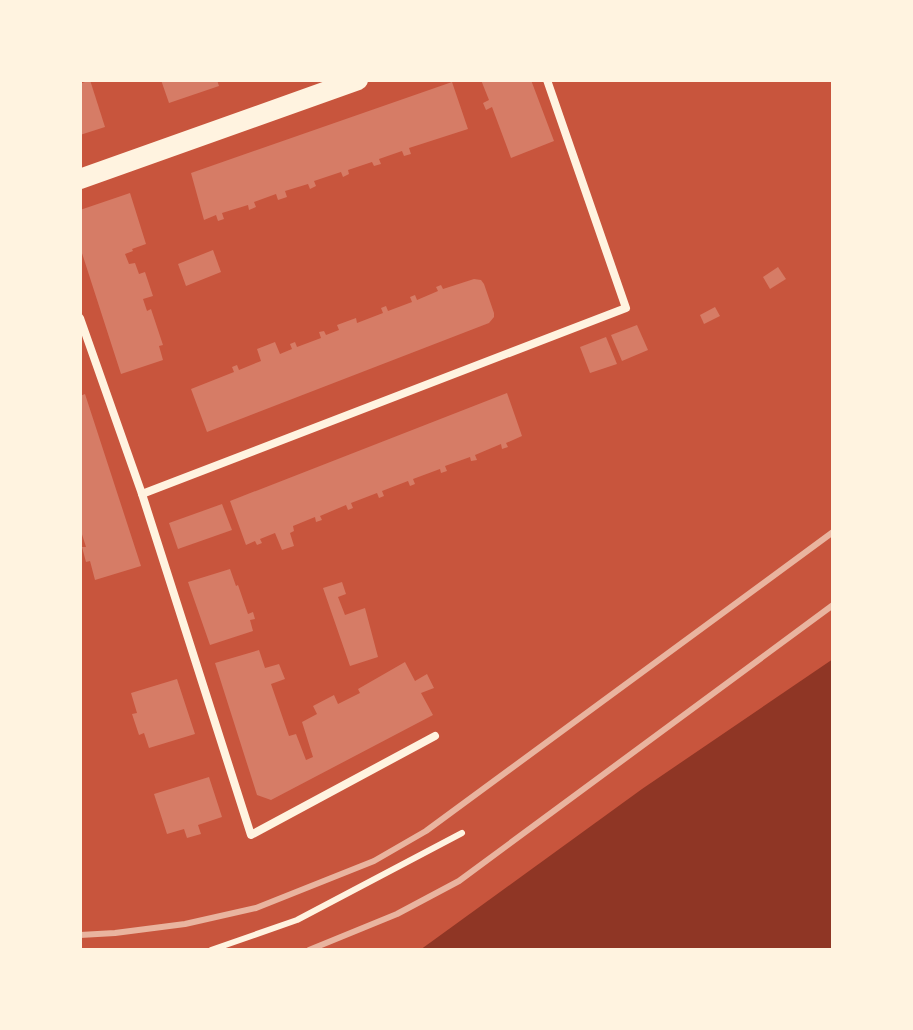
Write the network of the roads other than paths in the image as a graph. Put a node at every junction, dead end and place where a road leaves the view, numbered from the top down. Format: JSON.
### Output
{"nodes":[{"id":1,"x":358,"y":80,"type":"edge"},
{"id":2,"x":547,"y":80,"type":"edge"},
{"id":3,"x":80,"y":179,"type":"edge"},
{"id":4,"x":80,"y":318,"type":"edge"},
{"id":5,"x":142,"y":494,"type":"junction"},
{"id":6,"x":435,"y":736,"type":"dead end"},
{"id":7,"x":462,"y":833,"type":"dead end"},
{"id":8,"x":211,"y":950,"type":"edge"}],
"edges":[{"from":1,"to":3,"type":"main road"},
{"from":2,"to":5,"type":"street"},
{"from":4,"to":5,"type":"street"},
{"from":5,"to":6,"type":"street"},
{"from":7,"to":8,"type":"lane"}]}
